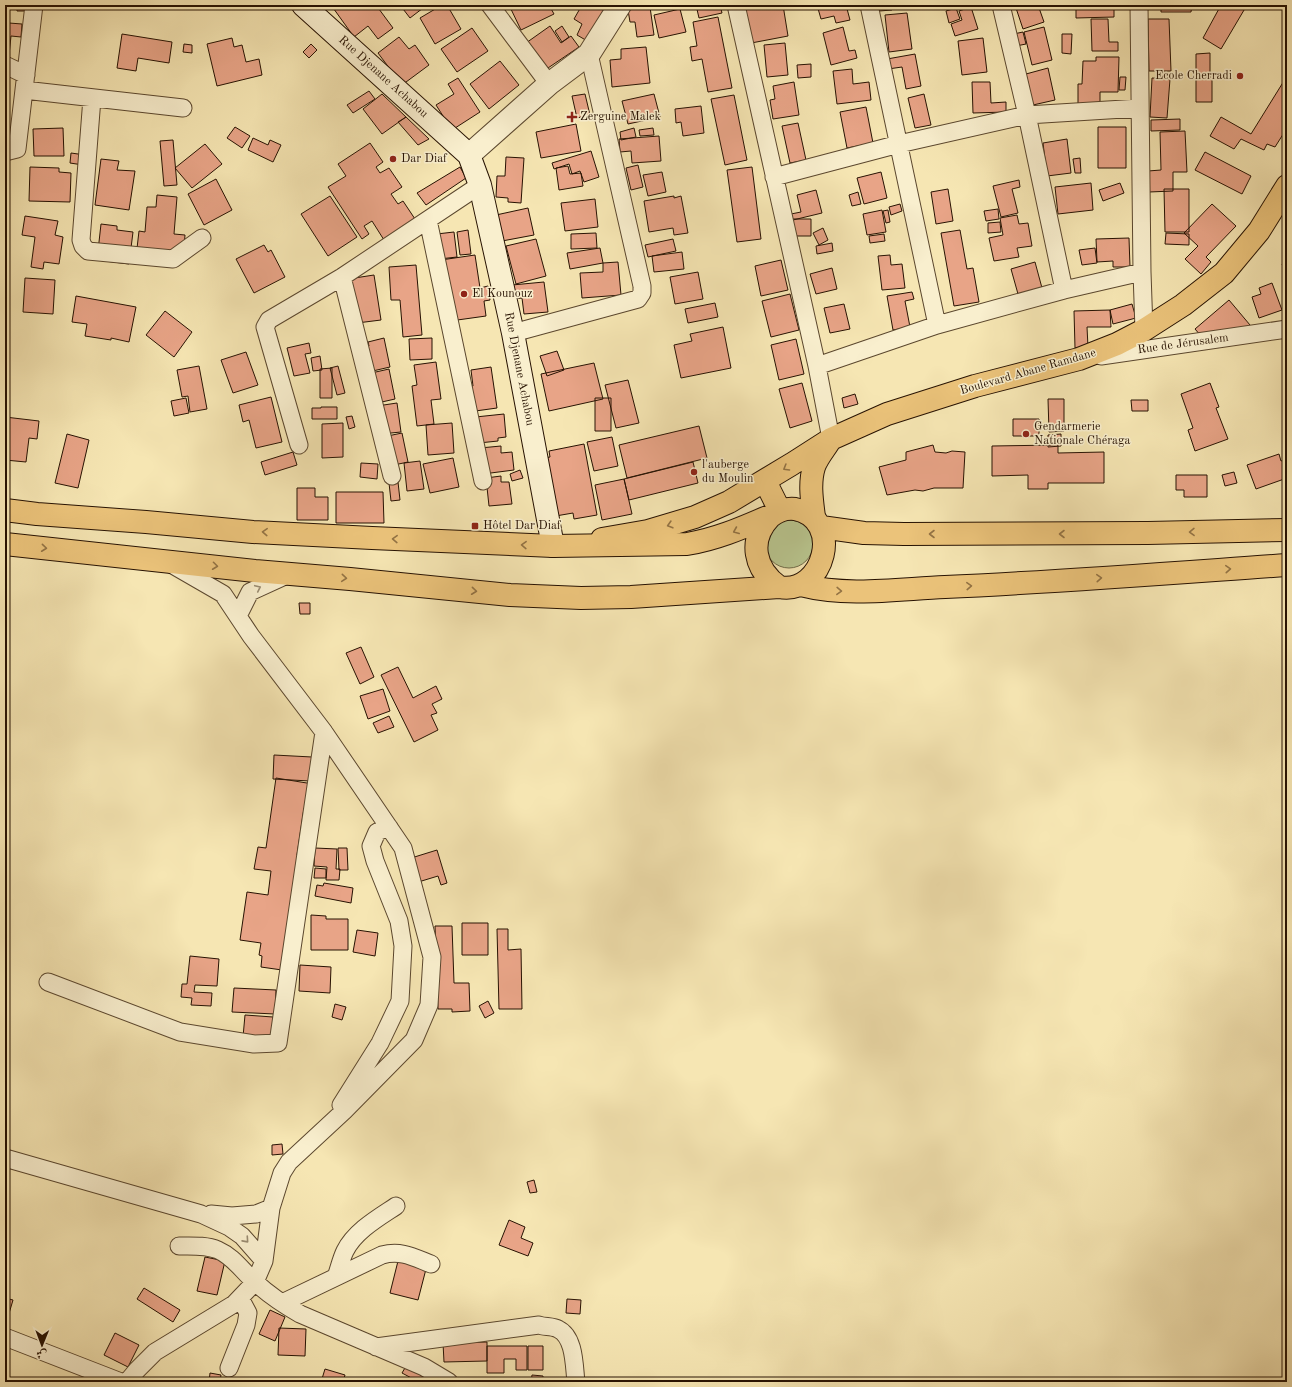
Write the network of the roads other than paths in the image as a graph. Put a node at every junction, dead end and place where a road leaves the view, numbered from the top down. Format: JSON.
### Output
{"nodes":[{"id":1,"x":34,"y":5,"type":"edge"},
{"id":2,"x":303,"y":5,"type":"edge"},
{"id":3,"x":490,"y":5,"type":"edge"},
{"id":4,"x":620,"y":5,"type":"edge"},
{"id":5,"x":736,"y":5,"type":"edge"},
{"id":6,"x":869,"y":5,"type":"edge"},
{"id":7,"x":1001,"y":5,"type":"edge"},
{"id":8,"x":1139,"y":5,"type":"edge"},
{"id":9,"x":589,"y":54,"type":"junction"},
{"id":10,"x":5,"y":66,"type":"edge"},
{"id":11,"x":25,"y":83,"type":"junction"},
{"id":12,"x":549,"y":84,"type":"junction"},
{"id":13,"x":92,"y":98,"type":"junction"},
{"id":14,"x":183,"y":108,"type":"dead end"},
{"id":15,"x":1140,"y":108,"type":"junction"},
{"id":16,"x":1027,"y":115,"type":"junction"},
{"id":17,"x":899,"y":144,"type":"junction"},
{"id":18,"x":5,"y":152,"type":"edge"},
{"id":19,"x":468,"y":155,"type":"junction"},
{"id":20,"x":774,"y":177,"type":"junction"},
{"id":21,"x":480,"y":185,"type":"junction"},
{"id":22,"x":1287,"y":186,"type":"edge"},
{"id":23,"x":428,"y":220,"type":"junction"},
{"id":24,"x":202,"y":238,"type":"dead end"},
{"id":25,"x":1142,"y":272,"type":"junction"},
{"id":26,"x":342,"y":277,"type":"junction"},
{"id":27,"x":1064,"y":290,"type":"junction"},
{"id":28,"x":937,"y":325,"type":"junction"},
{"id":29,"x":1287,"y":329,"type":"edge"},
{"id":30,"x":1144,"y":330,"type":"junction"},
{"id":31,"x":513,"y":333,"type":"junction"},
{"id":32,"x":1079,"y":359,"type":"junction"},
{"id":33,"x":817,"y":366,"type":"junction"},
{"id":34,"x":830,"y":439,"type":"junction"},
{"id":35,"x":299,"y":444,"type":"dead end"},
{"id":36,"x":392,"y":476,"type":"dead end"},
{"id":37,"x":765,"y":480,"type":"junction"},
{"id":38,"x":483,"y":481,"type":"dead end"},
{"id":39,"x":5,"y":510,"type":"edge"},
{"id":40,"x":776,"y":513,"type":"junction"},
{"id":41,"x":817,"y":522,"type":"junction"},
{"id":42,"x":1287,"y":530,"type":"edge"},
{"id":43,"x":5,"y":544,"type":"edge"},
{"id":44,"x":561,"y":546,"type":"junction"},
{"id":45,"x":164,"y":560,"type":"junction"},
{"id":46,"x":1287,"y":565,"type":"edge"},
{"id":47,"x":290,"y":574,"type":"junction"},
{"id":48,"x":801,"y":585,"type":"junction"},
{"id":49,"x":779,"y":587,"type":"junction"},
{"id":50,"x":238,"y":616,"type":"junction"},
{"id":51,"x":324,"y":732,"type":"junction"},
{"id":52,"x":389,"y":827,"type":"junction"},
{"id":53,"x":48,"y":982,"type":"dead end"},
{"id":54,"x":327,"y":1126,"type":"junction"},
{"id":55,"x":5,"y":1158,"type":"edge"},
{"id":56,"x":396,"y":1206,"type":"dead end"},
{"id":57,"x":271,"y":1208,"type":"junction"},
{"id":58,"x":201,"y":1214,"type":"junction"},
{"id":59,"x":179,"y":1246,"type":"dead end"},
{"id":60,"x":264,"y":1261,"type":"junction"},
{"id":61,"x":430,"y":1264,"type":"dead end"},
{"id":62,"x":336,"y":1278,"type":"junction"},
{"id":63,"x":255,"y":1282,"type":"junction"},
{"id":64,"x":240,"y":1298,"type":"junction"},
{"id":65,"x":282,"y":1303,"type":"junction"},
{"id":66,"x":5,"y":1337,"type":"edge"},
{"id":67,"x":376,"y":1347,"type":"junction"},
{"id":68,"x":229,"y":1368,"type":"dead end"},
{"id":69,"x":121,"y":1382,"type":"edge"},
{"id":70,"x":127,"y":1382,"type":"edge"},
{"id":71,"x":449,"y":1382,"type":"edge"},
{"id":72,"x":576,"y":1382,"type":"edge"}],
"edges":[{"from":1,"to":11,"type":"street"},
{"from":2,"to":19,"type":"main road","name":"Rue Djenane Achabou"},
{"from":3,"to":12,"type":"street"},
{"from":4,"to":9,"type":"main road"},
{"from":5,"to":20,"type":"street"},
{"from":6,"to":17,"type":"street"},
{"from":7,"to":16,"type":"street"},
{"from":8,"to":15,"type":"street"},
{"from":9,"to":12,"type":"main road"},
{"from":9,"to":31,"type":"street"},
{"from":10,"to":11,"type":"street"},
{"from":11,"to":13,"type":"street"},
{"from":11,"to":18,"type":"street"},
{"from":12,"to":19,"type":"main road"},
{"from":13,"to":14,"type":"street"},
{"from":13,"to":24,"type":"street"},
{"from":15,"to":16,"type":"street"},
{"from":15,"to":25,"type":"street"},
{"from":16,"to":17,"type":"street"},
{"from":16,"to":27,"type":"street"},
{"from":17,"to":20,"type":"street"},
{"from":17,"to":28,"type":"street"},
{"from":19,"to":21,"type":"main road","name":"Rue Djenane Achabou"},
{"from":20,"to":33,"type":"street"},
{"from":21,"to":23,"type":"street"},
{"from":21,"to":31,"type":"main road","name":"Rue Djenane Achabou"},
{"from":22,"to":30,"type":"main road","name":"Boulevard Abane Ramdane"},
{"from":23,"to":26,"type":"street"},
{"from":23,"to":38,"type":"street"},
{"from":25,"to":27,"type":"street"},
{"from":25,"to":30,"type":"street"},
{"from":26,"to":35,"type":"street"},
{"from":26,"to":36,"type":"street"},
{"from":27,"to":28,"type":"street"},
{"from":28,"to":33,"type":"street"},
{"from":29,"to":32,"type":"street","name":"Rue de Jérusalem"},
{"from":30,"to":32,"type":"main road","name":"Boulevard Abane Ramdane"},
{"from":31,"to":44,"type":"main road","name":"Rue Djenane Achabou"},
{"from":32,"to":34,"type":"main road","name":"Boulevard Abane Ramdane"},
{"from":33,"to":34,"type":"street"},
{"from":34,"to":37,"type":"main road","name":"Boulevard Abane Ramdane","one_way":true},
{"from":34,"to":41,"type":"main road"},
{"from":37,"to":40,"type":"main road"},
{"from":37,"to":44,"type":"main road","name":"Boulevard Abane Ramdane","one_way":true},
{"from":44,"to":39,"type":"main road","one_way":true},
{"from":40,"to":41,"type":"main road"},
{"from":40,"to":44,"type":"main road","one_way":true},
{"from":40,"to":49,"type":"main road"},
{"from":42,"to":41,"type":"main road","one_way":true},
{"from":41,"to":48,"type":"main road"},
{"from":43,"to":45,"type":"main road","one_way":true},
{"from":45,"to":47,"type":"main road","one_way":true},
{"from":45,"to":50,"type":"street"},
{"from":48,"to":46,"type":"main road","one_way":true},
{"from":47,"to":49,"type":"main road","one_way":true},
{"from":50,"to":47,"type":"street","one_way":true},
{"from":48,"to":49,"type":"main road"},
{"from":50,"to":51,"type":"street"},
{"from":51,"to":52,"type":"street"},
{"from":51,"to":53,"type":"street"},
{"from":52,"to":54,"type":"street"},
{"from":52,"to":54,"type":"street"},
{"from":54,"to":57,"type":"street"},
{"from":55,"to":58,"type":"street"},
{"from":56,"to":62,"type":"street"},
{"from":57,"to":58,"type":"street"},
{"from":57,"to":60,"type":"street"},
{"from":58,"to":60,"type":"street","one_way":true},
{"from":59,"to":63,"type":"street"},
{"from":60,"to":63,"type":"street"},
{"from":61,"to":62,"type":"street"},
{"from":62,"to":65,"type":"street"},
{"from":63,"to":64,"type":"street"},
{"from":63,"to":65,"type":"street"},
{"from":64,"to":68,"type":"street"},
{"from":64,"to":70,"type":"street"},
{"from":65,"to":67,"type":"street"},
{"from":66,"to":69,"type":"street"},
{"from":67,"to":71,"type":"street"},
{"from":67,"to":72,"type":"street"}]}
